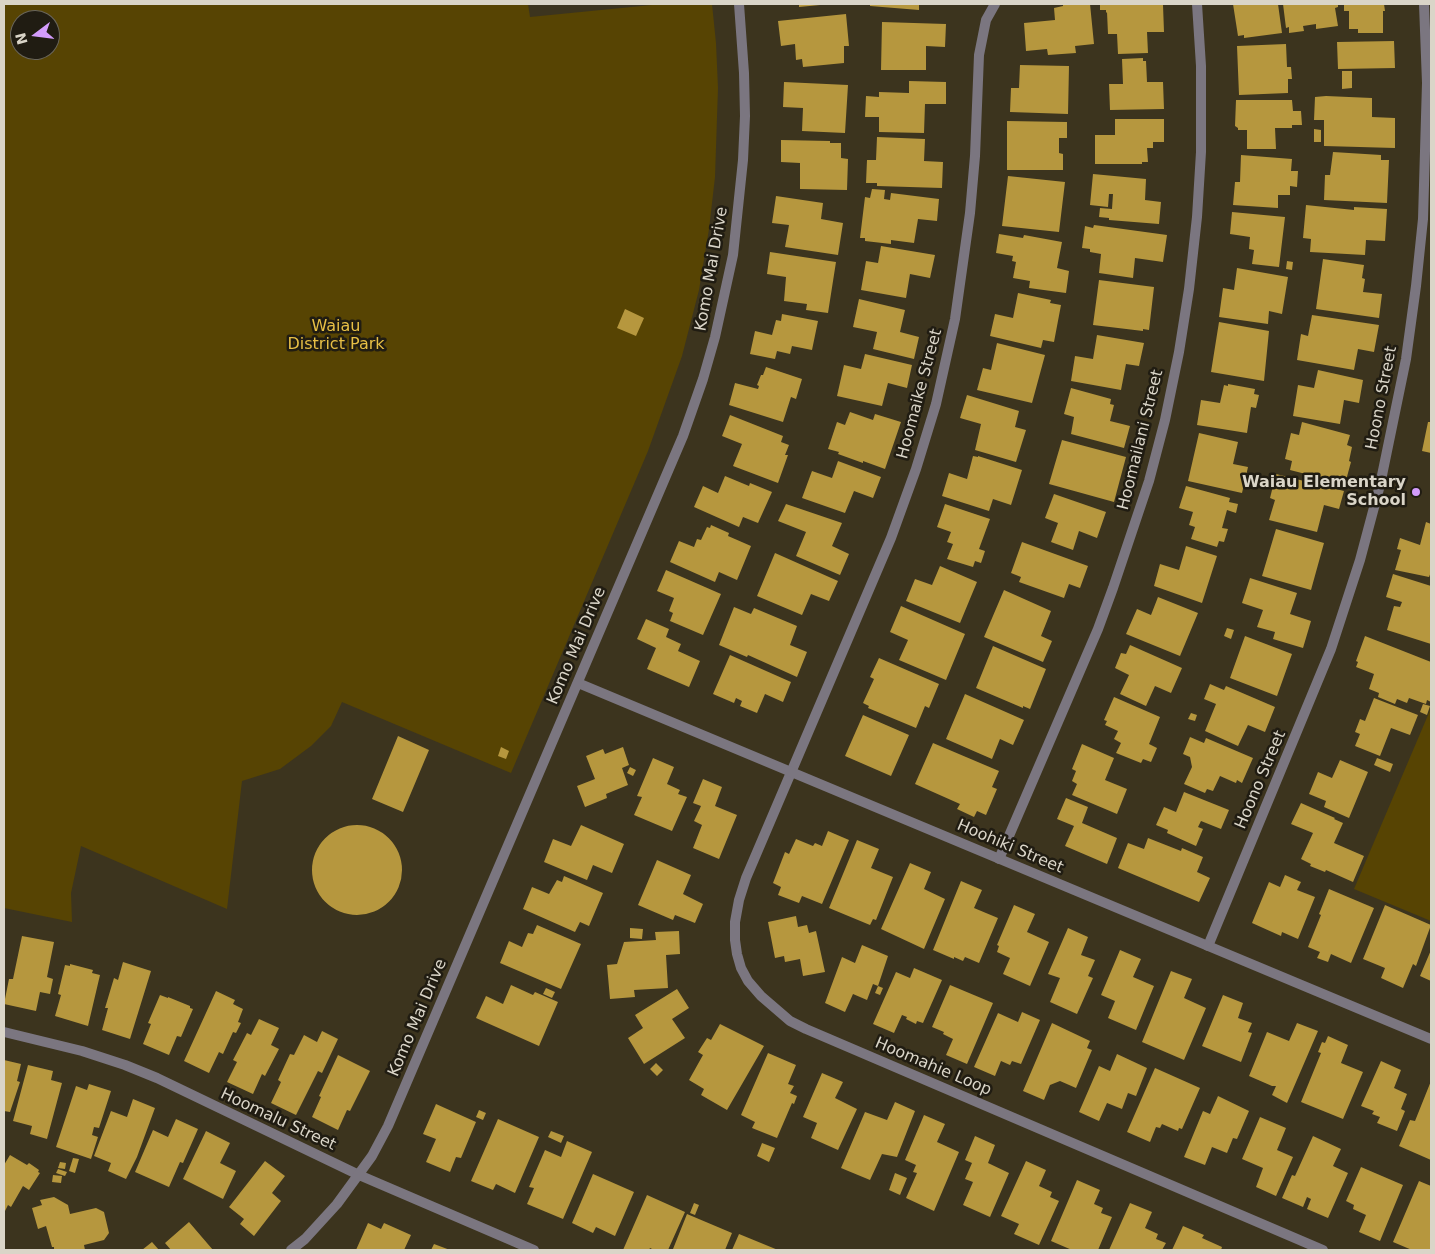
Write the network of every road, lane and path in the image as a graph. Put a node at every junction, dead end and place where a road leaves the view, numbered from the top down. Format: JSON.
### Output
{"nodes":[{"id":1,"x":739,"y":4,"type":"edge"},
{"id":2,"x":995,"y":4,"type":"edge"},
{"id":3,"x":1197,"y":4,"type":"edge"},
{"id":4,"x":1424,"y":4,"type":"edge"},
{"id":5,"x":1429,"y":123,"type":"edge"},
{"id":6,"x":578,"y":683,"type":"junction"},
{"id":7,"x":791,"y":772,"type":"junction"},
{"id":8,"x":999,"y":859,"type":"junction"},
{"id":9,"x":1208,"y":946,"type":"junction"},
{"id":10,"x":4,"y":1032,"type":"edge"},
{"id":11,"x":1431,"y":1039,"type":"edge"},
{"id":12,"x":359,"y":1175,"type":"junction"},
{"id":13,"x":291,"y":1250,"type":"edge"},
{"id":14,"x":534,"y":1250,"type":"edge"},
{"id":15,"x":1323,"y":1250,"type":"edge"}],
"edges":[{"from":1,"to":6,"type":"street","name":"Komo Mai Drive"},
{"from":2,"to":7,"type":"street","name":"Hoomaike Street"},
{"from":3,"to":8,"type":"street","name":"Hoomailani Street"},
{"from":4,"to":5,"type":"street","name":"Hoono Street"},
{"from":5,"to":9,"type":"street","name":"Hoono Street"},
{"from":6,"to":7,"type":"street","name":"Hoohiki Street"},
{"from":6,"to":12,"type":"street","name":"Komo Mai Drive"},
{"from":7,"to":8,"type":"street","name":"Hoohiki Street"},
{"from":7,"to":15,"type":"street","name":"Hoomahie Loop"},
{"from":8,"to":9,"type":"street","name":"Hoohiki Street"},
{"from":9,"to":11,"type":"street","name":"Hoohiki Street"},
{"from":10,"to":12,"type":"street","name":"Hoomalu Street"},
{"from":12,"to":13,"type":"street","name":"Komo Mai Drive"},
{"from":12,"to":14,"type":"street","name":"Hoomalu Street"}]}
